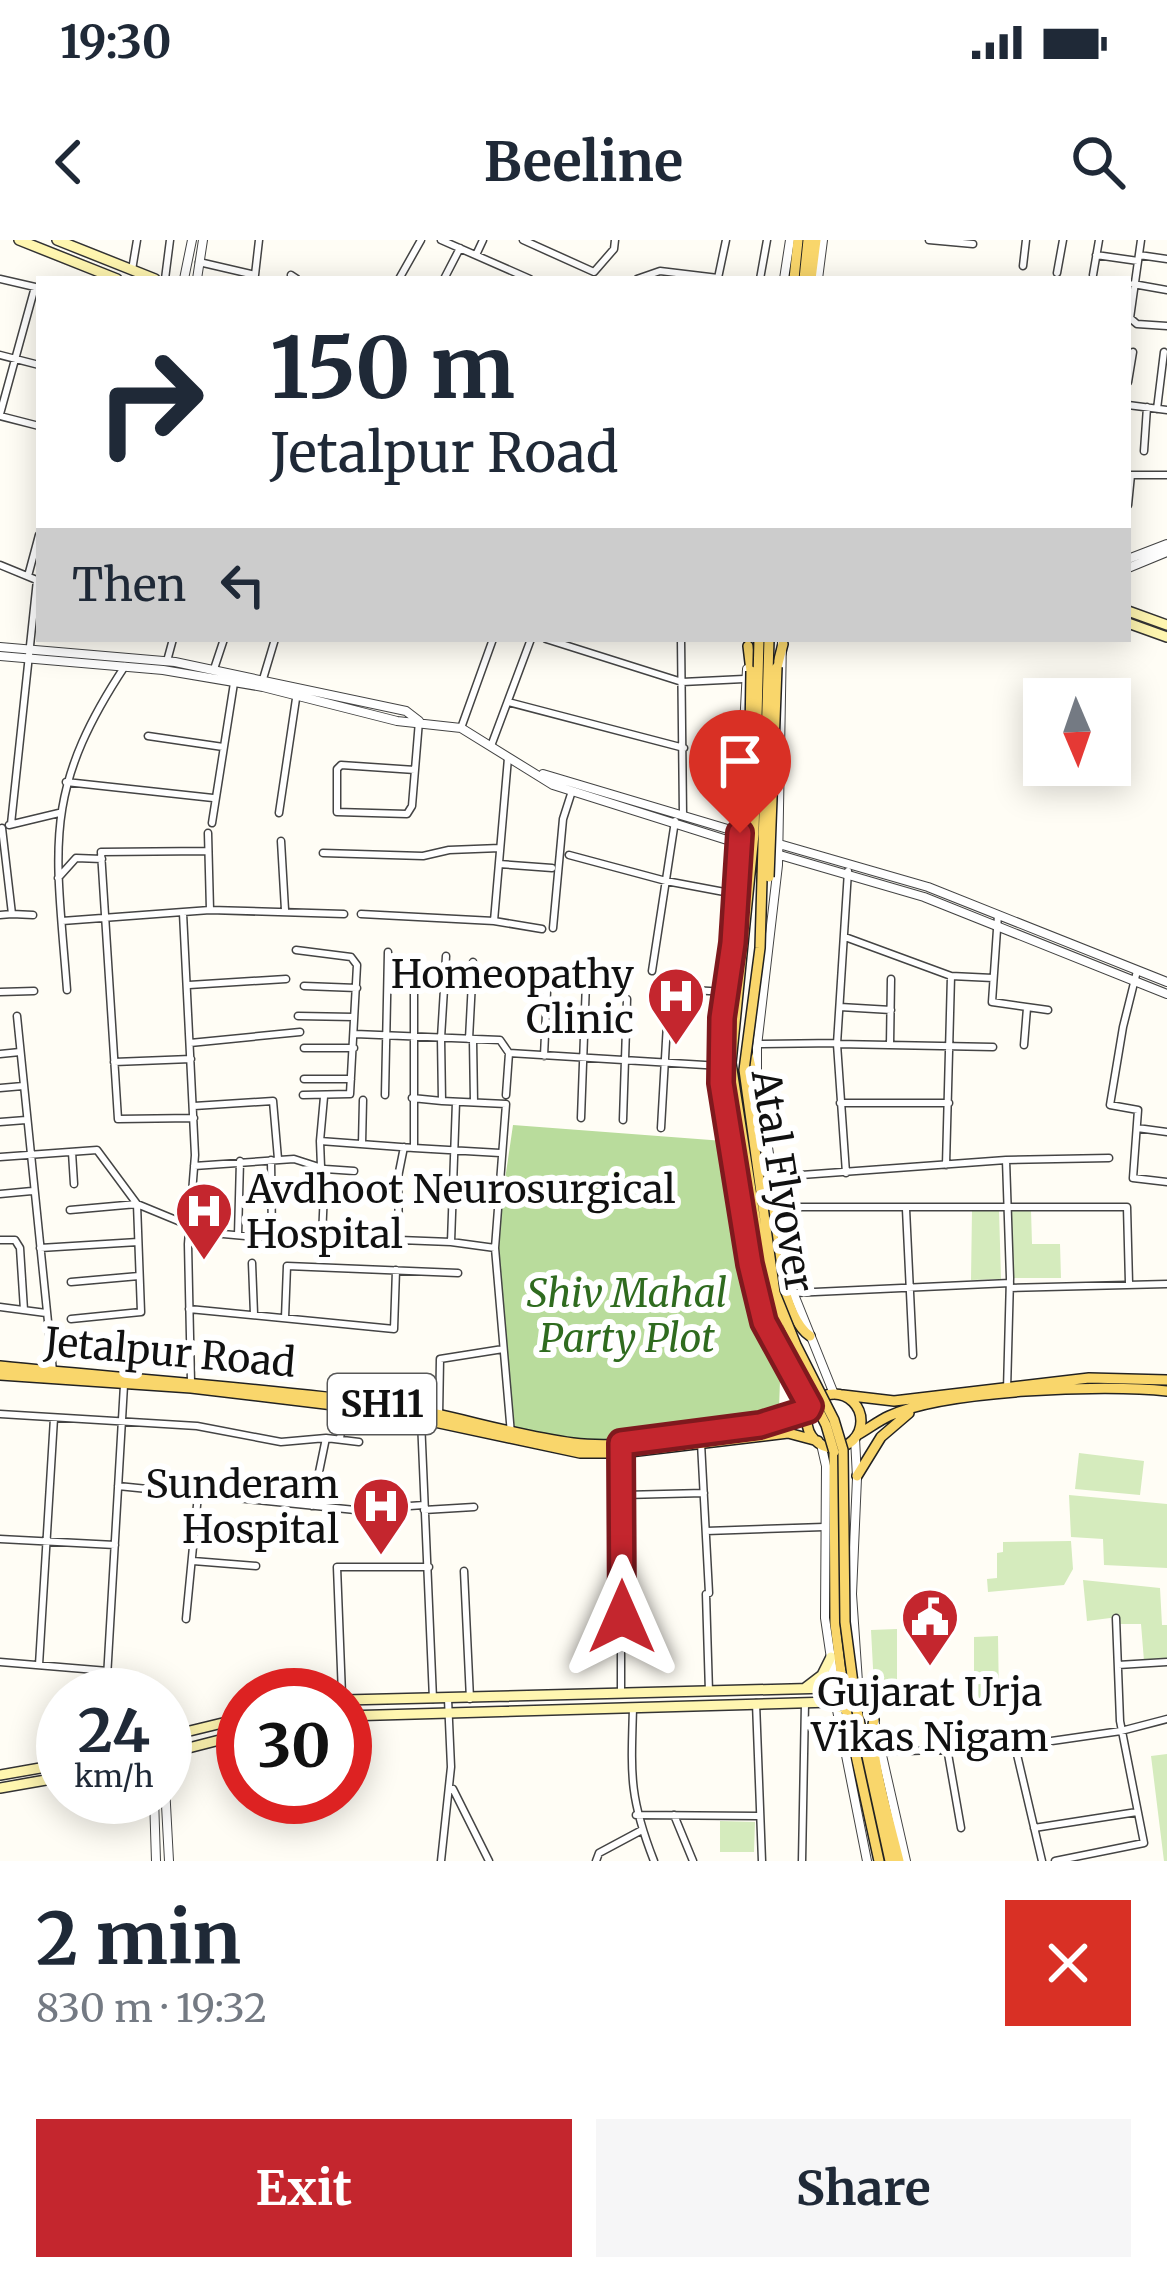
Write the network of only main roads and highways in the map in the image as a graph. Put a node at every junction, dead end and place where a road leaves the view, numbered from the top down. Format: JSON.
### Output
{"nodes":[{"id":1,"x":19,"y":240,"type":"edge"},
{"id":2,"x":57,"y":240,"type":"edge"},
{"id":3,"x":794,"y":240,"type":"edge"},
{"id":4,"x":816,"y":240,"type":"edge"},
{"id":5,"x":106,"y":276,"type":"edge"},
{"id":6,"x":147,"y":276,"type":"edge"},
{"id":7,"x":794,"y":276,"type":"edge"},
{"id":8,"x":811,"y":276,"type":"edge"},
{"id":9,"x":1131,"y":612,"type":"edge"},
{"id":10,"x":1131,"y":623,"type":"edge"},
{"id":11,"x":1167,"y":625,"type":"edge"},
{"id":12,"x":1167,"y":637,"type":"edge"},
{"id":13,"x":759,"y":642,"type":"edge"},
{"id":14,"x":770,"y":642,"type":"edge"},
{"id":15,"x":783,"y":642,"type":"edge"},
{"id":16,"x":748,"y":643,"type":"edge"},
{"id":17,"x":761,"y":914,"type":"junction"},
{"id":18,"x":746,"y":918,"type":"junction"},
{"id":19,"x":751,"y":1045,"type":"junction"},
{"id":20,"x":732,"y":1048,"type":"junction"},
{"id":21,"x":810,"y":1336,"type":"road end"},
{"id":22,"x":776,"y":1348,"type":"road end"},
{"id":23,"x":0,"y":1371,"type":"edge"},
{"id":24,"x":1167,"y":1380,"type":"edge"},
{"id":25,"x":191,"y":1384,"type":"junction"},
{"id":26,"x":1007,"y":1390,"type":"junction"},
{"id":27,"x":1167,"y":1391,"type":"edge"},
{"id":28,"x":838,"y":1394,"type":"junction"},
{"id":29,"x":809,"y":1408,"type":"junction"},
{"id":30,"x":913,"y":1409,"type":"junction"},
{"id":31,"x":421,"y":1414,"type":"junction"},
{"id":32,"x":760,"y":1431,"type":"junction"},
{"id":33,"x":856,"y":1437,"type":"junction"},
{"id":34,"x":819,"y":1443,"type":"junction"},
{"id":35,"x":621,"y":1448,"type":"junction"},
{"id":36,"x":857,"y":1476,"type":"road end"},
{"id":37,"x":831,"y":1657,"type":"road end"},
{"id":38,"x":832,"y":1683,"type":"junction"},
{"id":39,"x":805,"y":1694,"type":"junction"},
{"id":40,"x":372,"y":1698,"type":"edge"},
{"id":41,"x":840,"y":1708,"type":"junction"},
{"id":42,"x":372,"y":1715,"type":"edge"},
{"id":43,"x":838,"y":1726,"type":"road end"},
{"id":44,"x":873,"y":1726,"type":"road end"},
{"id":45,"x":36,"y":1769,"type":"edge"},
{"id":46,"x":0,"y":1775,"type":"edge"},
{"id":47,"x":36,"y":1782,"type":"edge"},
{"id":48,"x":0,"y":1788,"type":"edge"},
{"id":49,"x":873,"y":1861,"type":"edge"},
{"id":50,"x":890,"y":1861,"type":"edge"},
{"id":51,"x":903,"y":1861,"type":"edge"}],
"edges":[{"from":1,"to":5,"type":"main road"},
{"from":2,"to":6,"type":"main road"},
{"from":3,"to":7,"type":"main road"},
{"from":4,"to":8,"type":"main road"},
{"from":9,"to":11,"type":"main road"},
{"from":10,"to":12,"type":"main road"},
{"from":13,"to":18,"type":"main road","name":"Atal Flyover","bridge":true},
{"from":14,"to":17,"type":"main road","name":"Atal Flyover","bridge":true},
{"from":15,"to":17,"type":"main road","bridge":true},
{"from":16,"to":18,"type":"main road","bridge":true},
{"from":17,"to":19,"type":"main road","name":"Atal Flyover","bridge":true},
{"from":18,"to":20,"type":"main road","name":"Atal Flyover","bridge":true},
{"from":19,"to":21,"type":"main road","bridge":true},
{"from":19,"to":50,"type":"main road","name":"Atal Flyover","bridge":true},
{"from":20,"to":22,"type":"main road","bridge":true},
{"from":20,"to":41,"type":"main road","name":"Atal Flyover","bridge":true},
{"from":23,"to":25,"type":"main road","name":"Jetalpur Road","number":"SH11"},
{"from":24,"to":26,"type":"main road","number":"SH11"},
{"from":25,"to":31,"type":"main road","name":"Jetalpur Road","number":"SH11"},
{"from":25,"to":31,"type":"main road","name":"Jetalpur Road","number":"SH11"},
{"from":26,"to":27,"type":"main road","number":"SH11"},
{"from":26,"to":28,"type":"main road","number":"SH11"},
{"from":26,"to":30,"type":"main road","number":"SH11"},
{"from":28,"to":29,"type":"main road","number":"SH11"},
{"from":28,"to":33,"type":"main road"},
{"from":29,"to":32,"type":"main road","number":"SH11"},
{"from":29,"to":34,"type":"main road"},
{"from":30,"to":33,"type":"main road","number":"SH11"},
{"from":30,"to":36,"type":"main road"},
{"from":31,"to":35,"type":"main road","name":"Jetalpur Road","number":"SH11"},
{"from":32,"to":34,"type":"main road","number":"SH11"},
{"from":32,"to":35,"type":"main road","name":"Jetalpur Road","number":"SH11"},
{"from":32,"to":35,"type":"main road","name":"Jetalpur Road","number":"SH11"},
{"from":33,"to":34,"type":"main road","number":"SH11"},
{"from":37,"to":39,"type":"main road"},
{"from":38,"to":39,"type":"main road"},
{"from":38,"to":41,"type":"main road"},
{"from":38,"to":41,"type":"main road"},
{"from":39,"to":40,"type":"main road"},
{"from":39,"to":41,"type":"main road"},
{"from":39,"to":42,"type":"main road"},
{"from":41,"to":49,"type":"main road","name":"Atal Flyover"},
{"from":43,"to":49,"type":"main road"},
{"from":44,"to":51,"type":"main road"},
{"from":45,"to":46,"type":"main road"},
{"from":47,"to":48,"type":"main road"}]}
